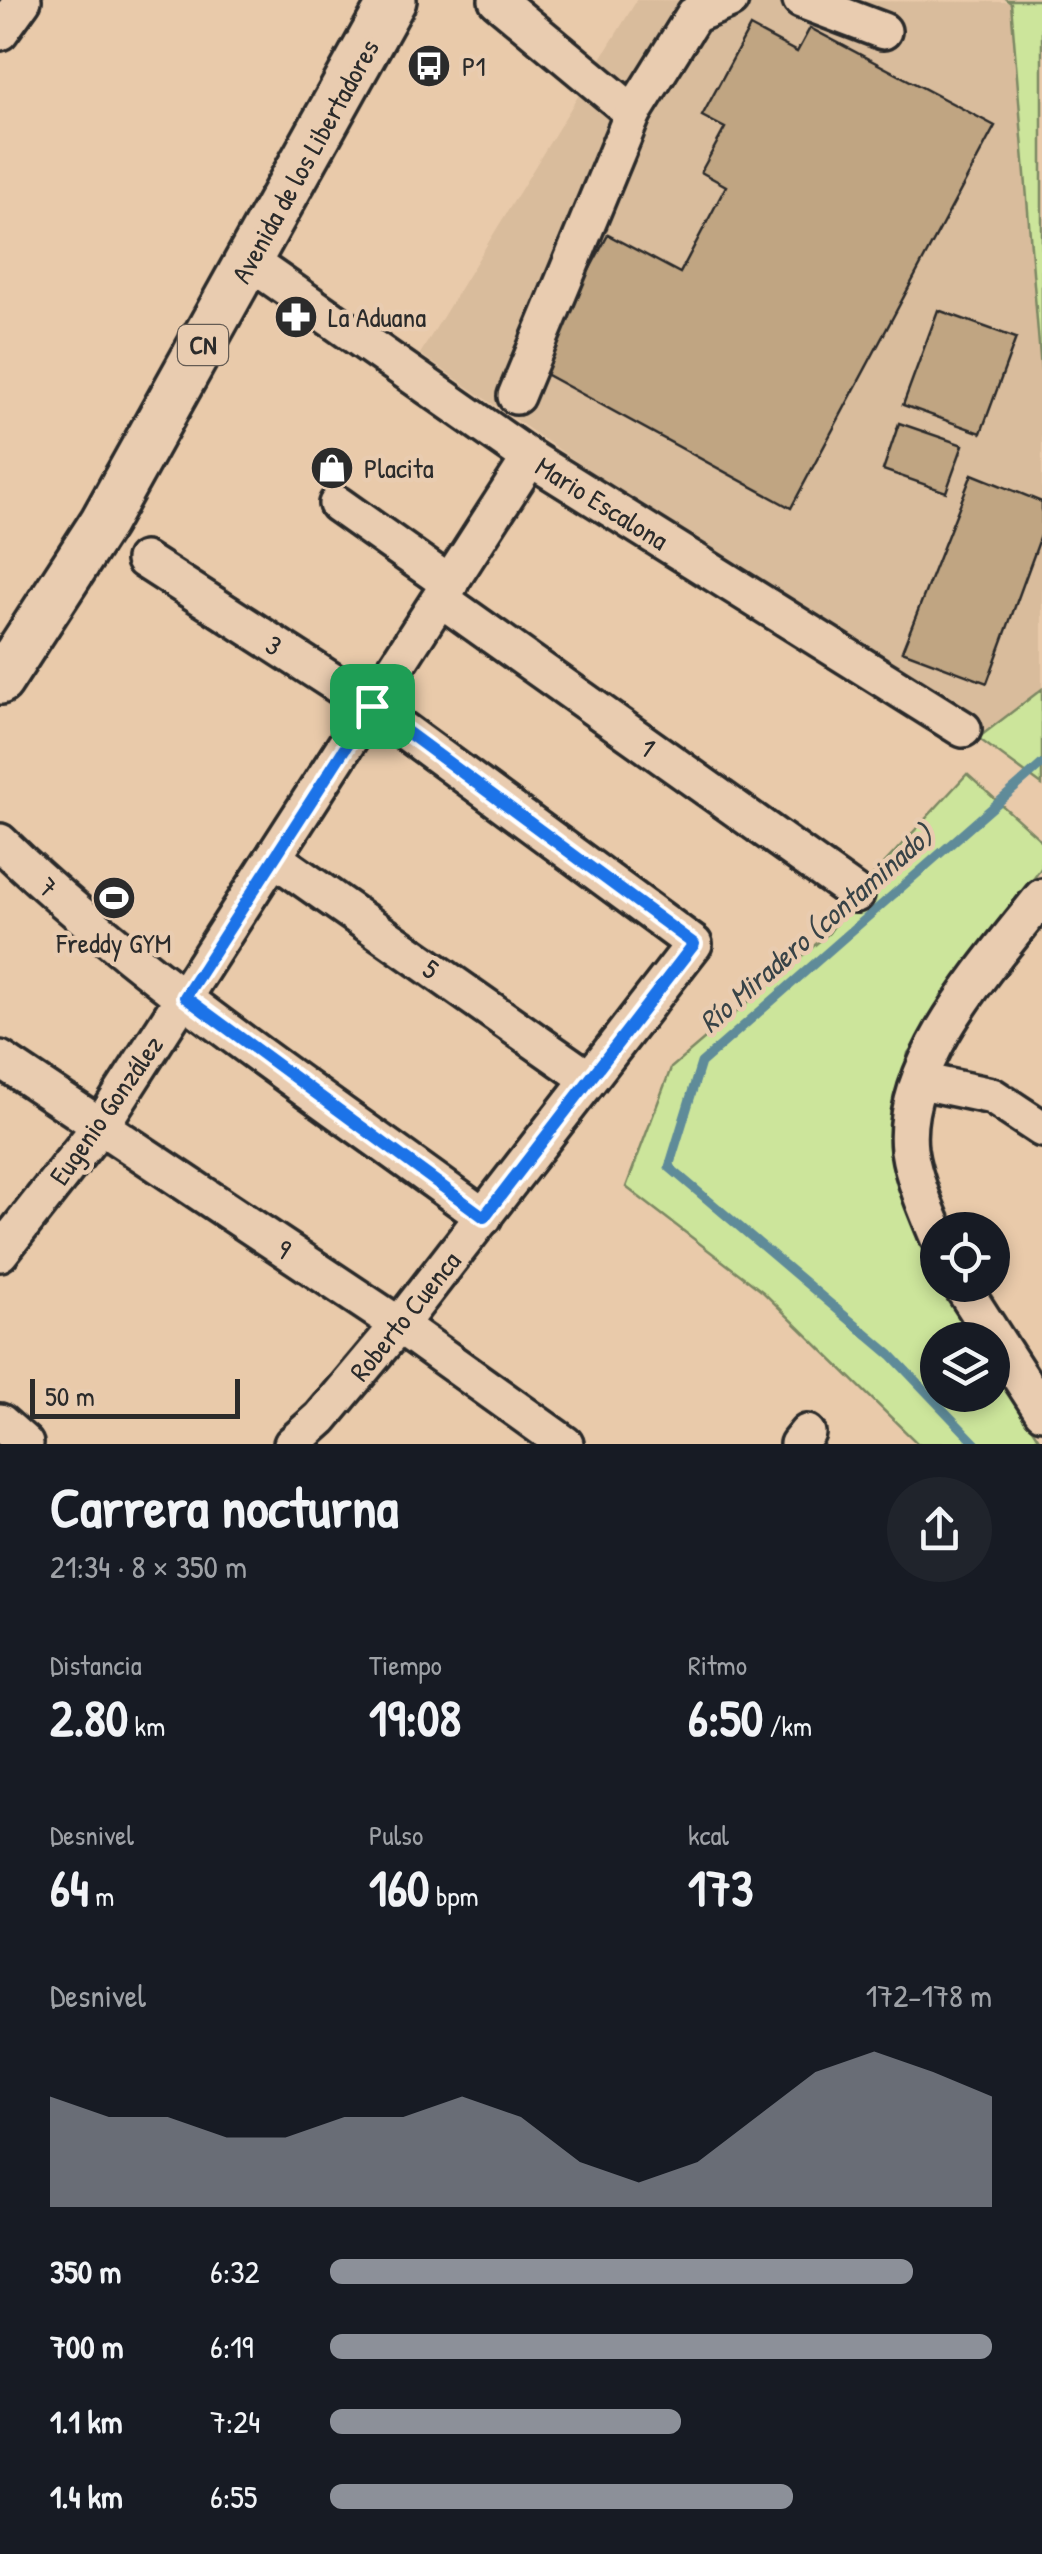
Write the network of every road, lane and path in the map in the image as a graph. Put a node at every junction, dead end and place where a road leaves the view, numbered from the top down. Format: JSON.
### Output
{"nodes":[{"id":1,"x":393,"y":0,"type":"edge"},
{"id":2,"x":497,"y":0,"type":"edge"},
{"id":3,"x":730,"y":0,"type":"edge"},
{"id":4,"x":802,"y":0,"type":"edge"},
{"id":5,"x":883,"y":30,"type":"dead end"},
{"id":6,"x":633,"y":114,"type":"junction"},
{"id":7,"x":250,"y":262,"type":"junction"},
{"id":8,"x":516,"y":396,"type":"dead end"},
{"id":9,"x":530,"y":458,"type":"junction"},
{"id":10,"x":337,"y":504,"type":"dead end"},
{"id":11,"x":144,"y":560,"type":"dead end"},
{"id":12,"x":445,"y":591,"type":"junction"},
{"id":13,"x":0,"y":681,"type":"edge"},
{"id":14,"x":372,"y":706,"type":"junction"},
{"id":15,"x":963,"y":729,"type":"dead end"},
{"id":16,"x":0,"y":842,"type":"edge"},
{"id":17,"x":274,"y":858,"type":"junction"},
{"id":18,"x":856,"y":894,"type":"dead end"},
{"id":19,"x":1042,"y":897,"type":"edge"},
{"id":20,"x":694,"y":944,"type":"joint"},
{"id":21,"x":185,"y":997,"type":"junction"},
{"id":22,"x":0,"y":1058,"type":"edge"},
{"id":23,"x":589,"y":1079,"type":"junction"},
{"id":24,"x":922,"y":1081,"type":"junction"},
{"id":25,"x":100,"y":1127,"type":"junction"},
{"id":26,"x":1042,"y":1130,"type":"edge"},
{"id":27,"x":930,"y":1212,"type":"edge"},
{"id":28,"x":484,"y":1217,"type":"junction"},
{"id":29,"x":0,"y":1253,"type":"edge"},
{"id":30,"x":971,"y":1302,"type":"edge"},
{"id":31,"x":399,"y":1325,"type":"junction"},
{"id":32,"x":1042,"y":1411,"type":"edge"},
{"id":33,"x":0,"y":1422,"type":"edge"},
{"id":34,"x":25,"y":1444,"type":"edge"},
{"id":35,"x":292,"y":1444,"type":"edge"},
{"id":36,"x":565,"y":1444,"type":"edge"}],
"edges":[{"from":1,"to":7,"type":"main road","name":"Avenida de los Libertadores","number":"CN"},
{"from":2,"to":6,"type":"street"},
{"from":3,"to":6,"type":"street"},
{"from":4,"to":5,"type":"street"},
{"from":6,"to":8,"type":"street"},
{"from":7,"to":9,"type":"street","name":"Mario Escalona"},
{"from":7,"to":13,"type":"main road","name":"Avenida de los Libertadores","number":"CN"},
{"from":9,"to":12,"type":"street","name":"Eugenio González"},
{"from":9,"to":15,"type":"street","name":"Mario Escalona"},
{"from":10,"to":12,"type":"street","name":"1"},
{"from":11,"to":14,"type":"street","name":"3"},
{"from":12,"to":14,"type":"street","name":"Eugenio González"},
{"from":12,"to":18,"type":"street","name":"1"},
{"from":14,"to":17,"type":"street","name":"Eugenio González"},
{"from":14,"to":20,"type":"street","name":"3"},
{"from":16,"to":21,"type":"street","name":"7"},
{"from":17,"to":21,"type":"street","name":"Eugenio González"},
{"from":17,"to":23,"type":"street","name":"5"},
{"from":19,"to":24,"type":"street"},
{"from":20,"to":23,"type":"street","name":"Roberto Cuenca"},
{"from":21,"to":25,"type":"street","name":"Eugenio González"},
{"from":21,"to":28,"type":"street","name":"7"},
{"from":22,"to":25,"type":"street","name":"9"},
{"from":23,"to":28,"type":"street","name":"Roberto Cuenca"},
{"from":24,"to":26,"type":"street"},
{"from":24,"to":27,"type":"street"},
{"from":25,"to":29,"type":"street","name":"Eugenio González"},
{"from":25,"to":31,"type":"street","name":"9"},
{"from":28,"to":31,"type":"street","name":"Roberto Cuenca"},
{"from":30,"to":32,"type":"street"},
{"from":31,"to":35,"type":"street","name":"Roberto Cuenca"},
{"from":31,"to":36,"type":"street","name":"9"},
{"from":33,"to":34,"type":"street"}]}
